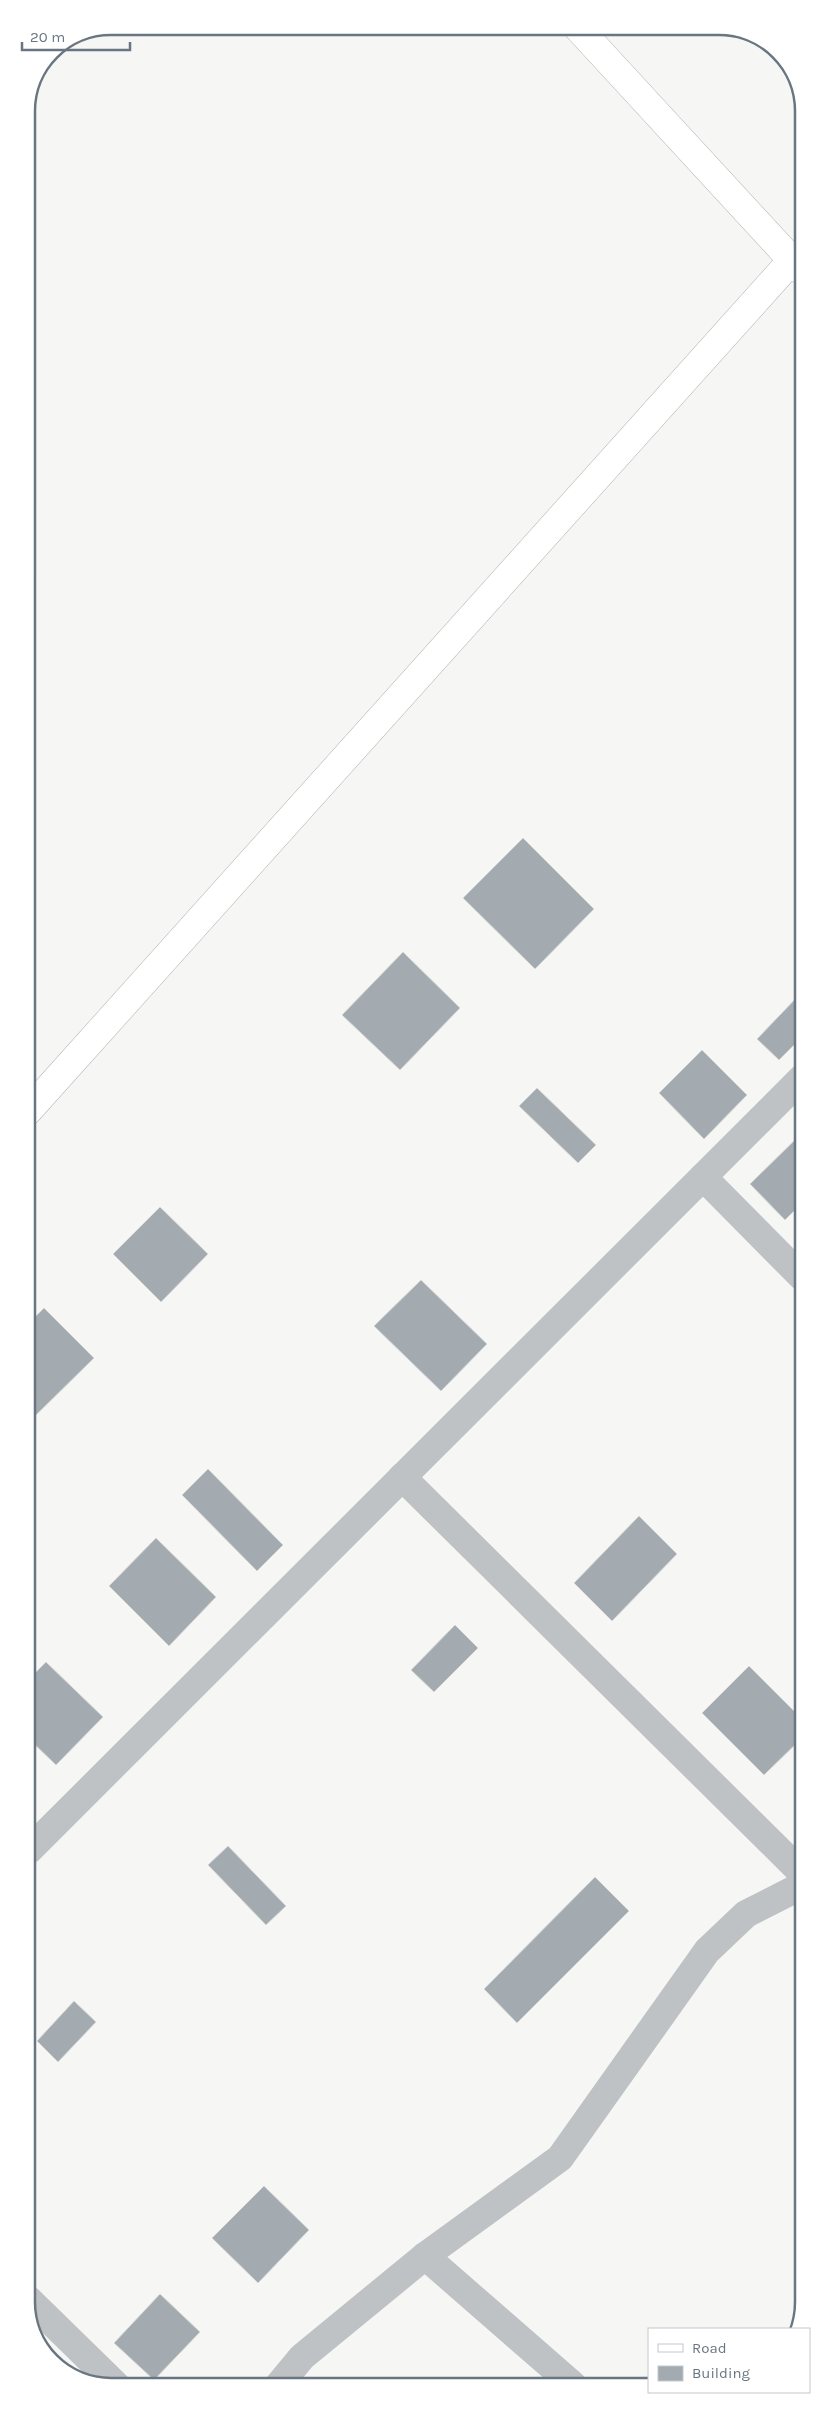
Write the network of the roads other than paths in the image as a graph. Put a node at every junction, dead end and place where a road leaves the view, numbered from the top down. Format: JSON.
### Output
{"nodes":[{"id":1,"x":585,"y":35,"type":"edge"},
{"id":2,"x":795,"y":256,"type":"edge"},
{"id":3,"x":795,"y":262,"type":"edge"},
{"id":4,"x":795,"y":1085,"type":"edge"},
{"id":5,"x":35,"y":1103,"type":"edge"},
{"id":6,"x":703,"y":1177,"type":"junction"},
{"id":7,"x":795,"y":1270,"type":"edge"},
{"id":8,"x":402,"y":1477,"type":"junction"},
{"id":9,"x":35,"y":1843,"type":"edge"},
{"id":10,"x":795,"y":1866,"type":"edge"},
{"id":11,"x":795,"y":1889,"type":"edge"},
{"id":12,"x":425,"y":2256,"type":"junction"},
{"id":13,"x":35,"y":2306,"type":"edge"},
{"id":14,"x":109,"y":2378,"type":"edge"},
{"id":15,"x":284,"y":2378,"type":"edge"},
{"id":16,"x":565,"y":2378,"type":"edge"}],
"edges":[{"from":1,"to":2,"type":"street"},
{"from":3,"to":5,"type":"street"},
{"from":4,"to":6,"type":"street"},
{"from":6,"to":7,"type":"street"},
{"from":6,"to":8,"type":"street"},
{"from":8,"to":9,"type":"street"},
{"from":8,"to":10,"type":"street"},
{"from":11,"to":12,"type":"street"},
{"from":12,"to":15,"type":"street"},
{"from":12,"to":16,"type":"street"},
{"from":13,"to":14,"type":"street"}]}
